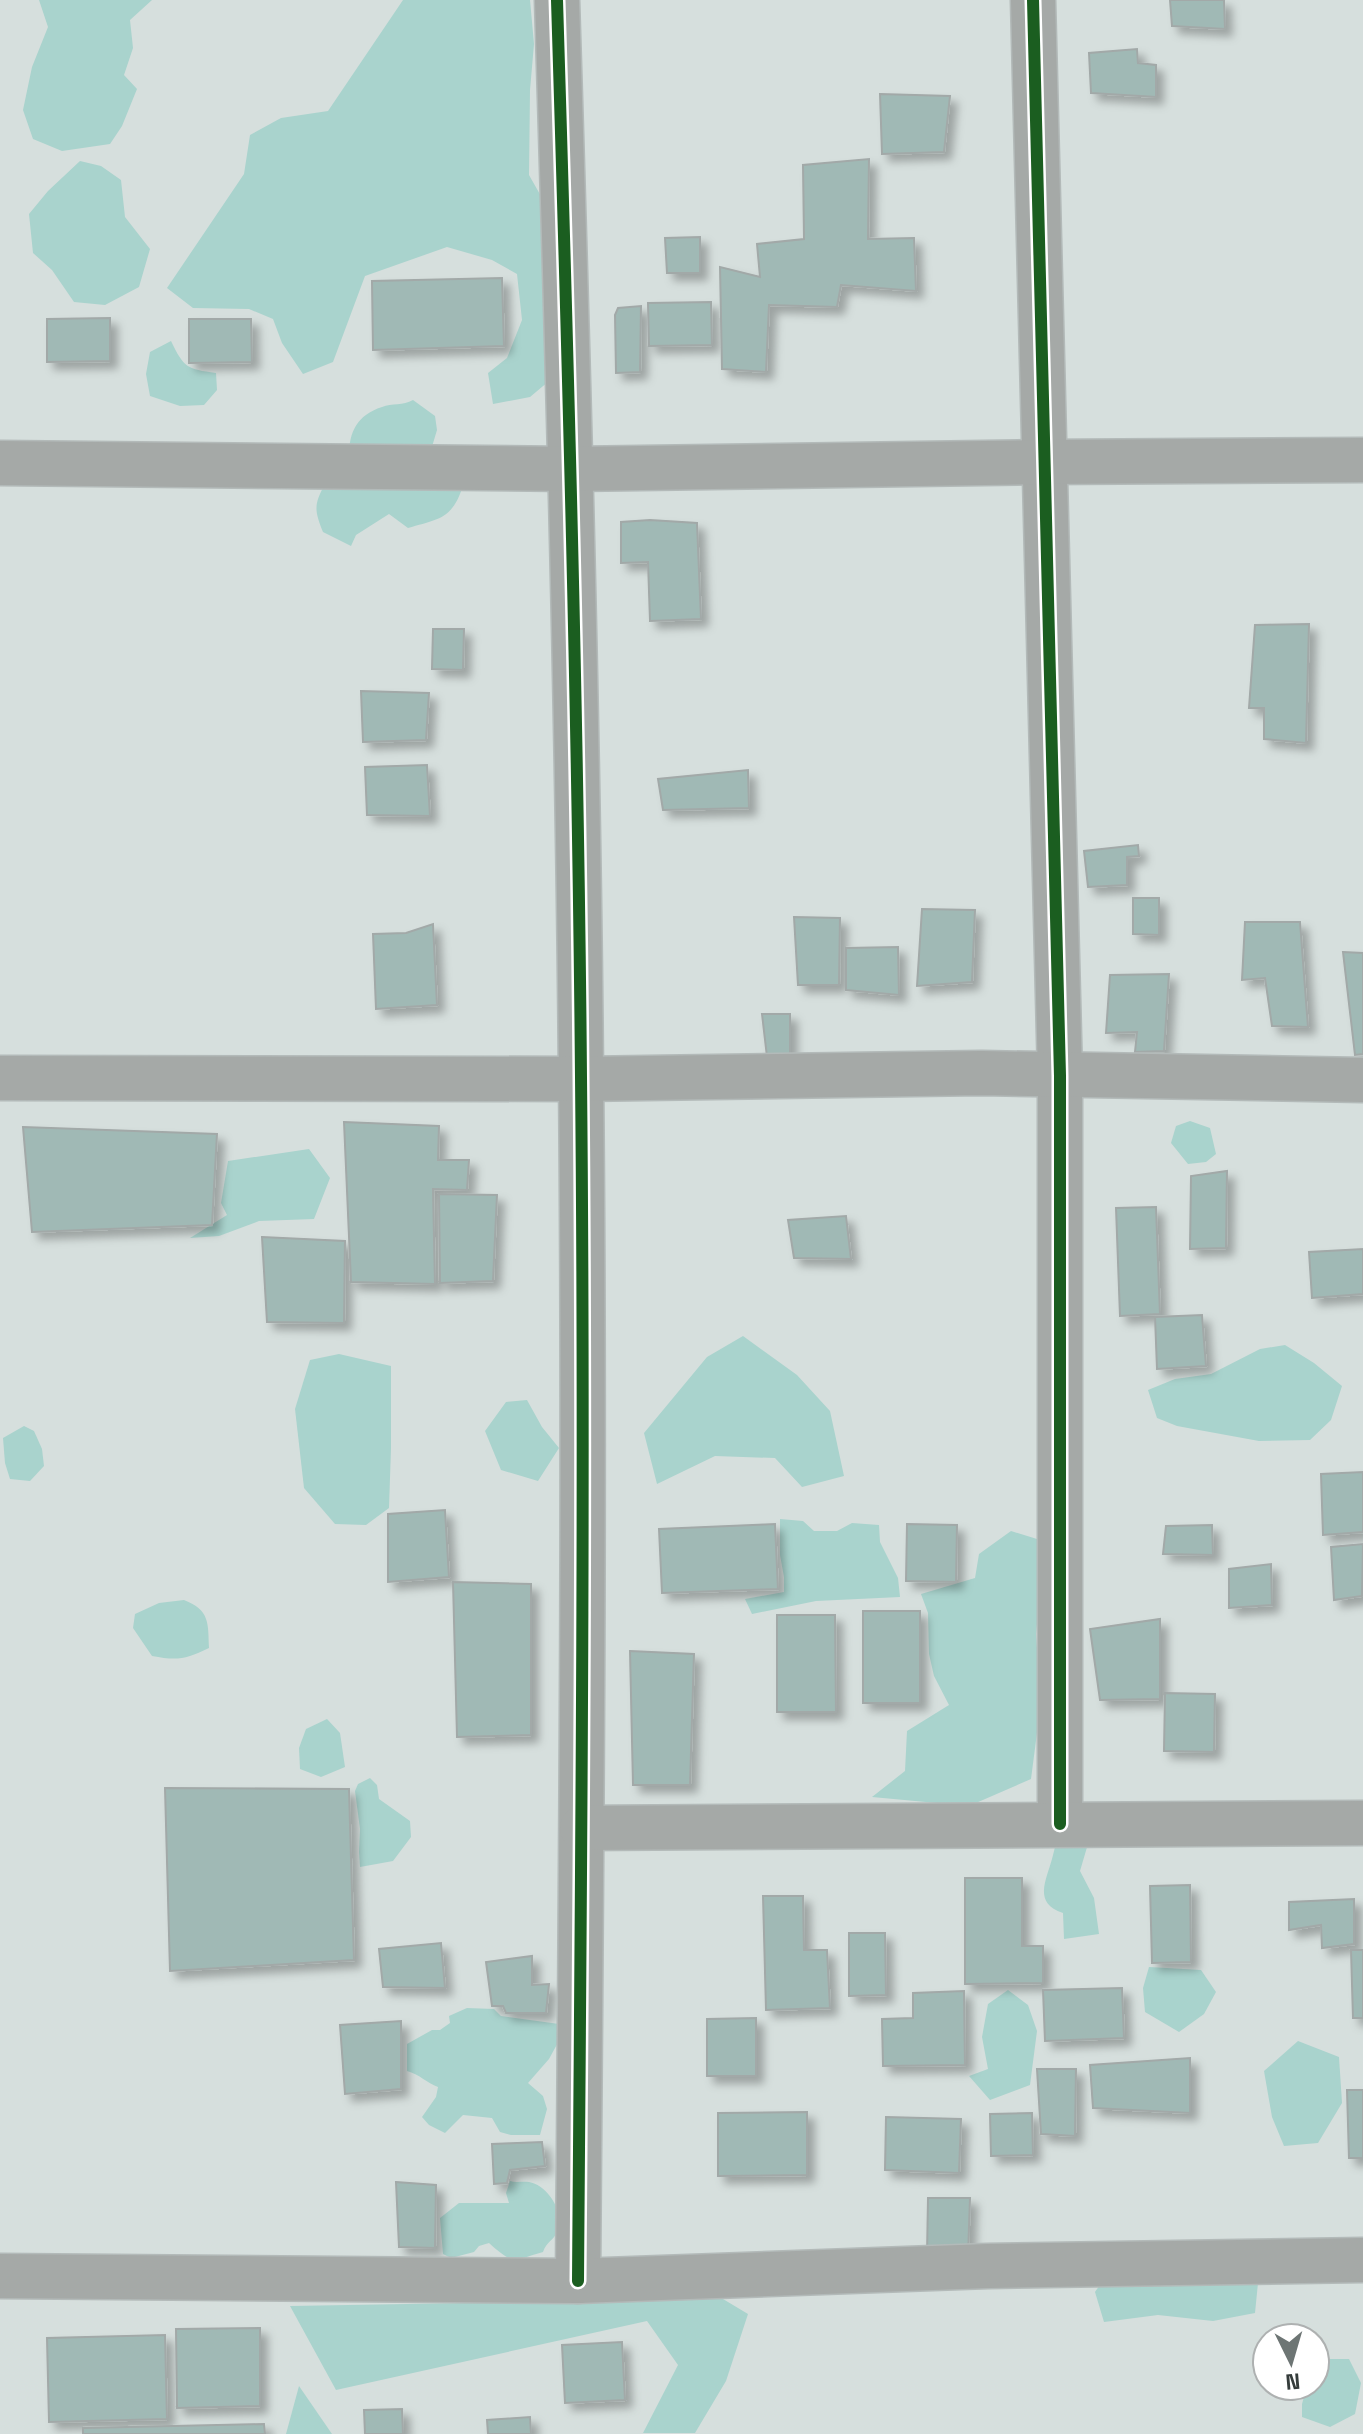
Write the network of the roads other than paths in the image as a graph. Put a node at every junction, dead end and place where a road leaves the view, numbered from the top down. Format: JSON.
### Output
{"nodes":[{"id":1,"x":557,"y":0,"type":"edge"},
{"id":2,"x":1033,"y":0,"type":"edge"},
{"id":3,"x":1363,"y":460,"type":"edge"},
{"id":4,"x":1045,"y":462,"type":"junction"},
{"id":5,"x":0,"y":463,"type":"edge"},
{"id":6,"x":571,"y":469,"type":"junction"},
{"id":7,"x":1060,"y":1076,"type":"junction"},
{"id":8,"x":0,"y":1078,"type":"edge"},
{"id":9,"x":581,"y":1079,"type":"junction"},
{"id":10,"x":1363,"y":1080,"type":"edge"},
{"id":11,"x":1363,"y":1823,"type":"edge"},
{"id":12,"x":1060,"y":1824,"type":"junction"},
{"id":13,"x":582,"y":1828,"type":"junction"},
{"id":14,"x":1363,"y":2260,"type":"edge"},
{"id":15,"x":0,"y":2276,"type":"edge"},
{"id":16,"x":578,"y":2281,"type":"junction"}],
"edges":[{"from":1,"to":6,"type":"street"},
{"from":2,"to":4,"type":"street"},
{"from":3,"to":4,"type":"street"},
{"from":4,"to":6,"type":"street"},
{"from":4,"to":7,"type":"street"},
{"from":5,"to":6,"type":"street"},
{"from":6,"to":9,"type":"street"},
{"from":7,"to":9,"type":"street"},
{"from":7,"to":10,"type":"street"},
{"from":7,"to":12,"type":"street"},
{"from":8,"to":9,"type":"street"},
{"from":9,"to":13,"type":"street"},
{"from":11,"to":12,"type":"street"},
{"from":12,"to":13,"type":"street"},
{"from":13,"to":16,"type":"street"},
{"from":14,"to":16,"type":"street"},
{"from":15,"to":16,"type":"street"}]}
